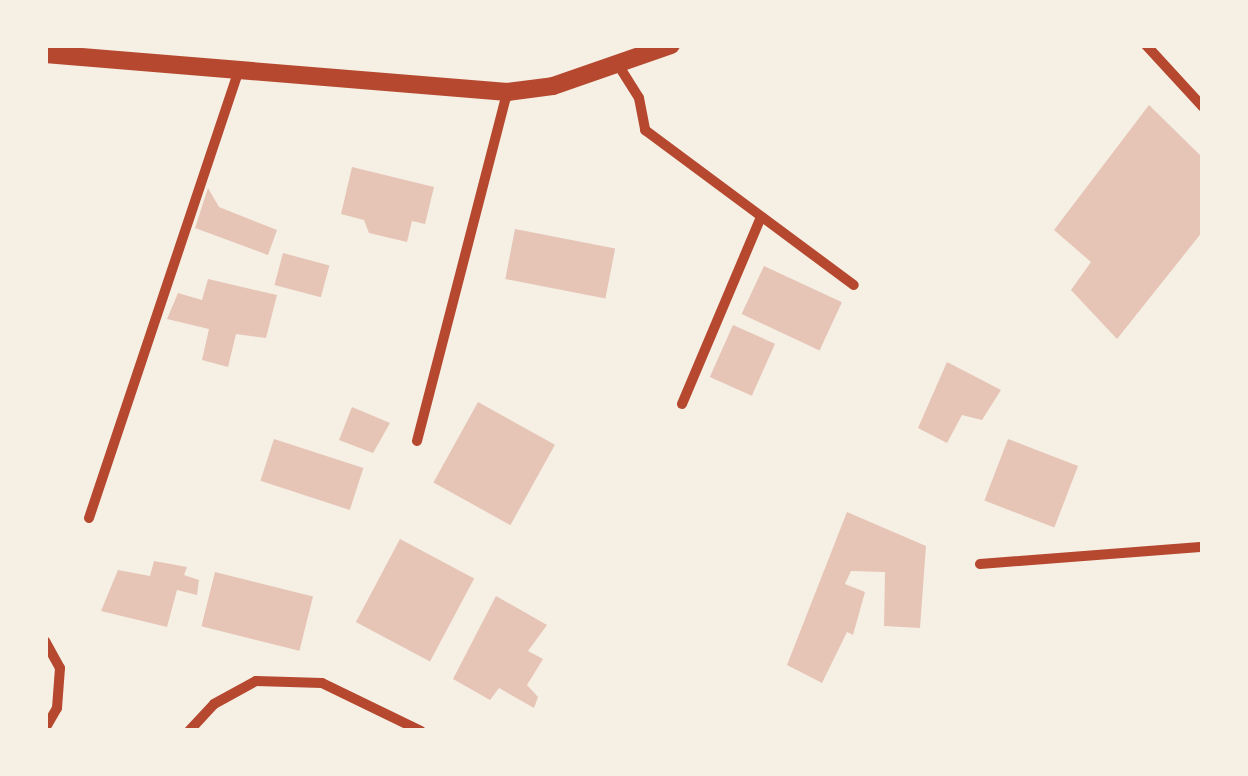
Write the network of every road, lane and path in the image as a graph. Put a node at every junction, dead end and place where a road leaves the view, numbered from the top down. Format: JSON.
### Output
{"nodes":[{"id":1,"x":671,"y":45,"type":"edge"},
{"id":2,"x":1146,"y":45,"type":"edge"},
{"id":3,"x":45,"y":54,"type":"edge"},
{"id":4,"x":618,"y":63,"type":"junction"},
{"id":5,"x":238,"y":72,"type":"junction"},
{"id":6,"x":507,"y":92,"type":"junction"},
{"id":7,"x":1203,"y":107,"type":"edge"},
{"id":8,"x":761,"y":217,"type":"junction"},
{"id":9,"x":854,"y":286,"type":"dead end"},
{"id":10,"x":682,"y":404,"type":"dead end"},
{"id":11,"x":416,"y":441,"type":"dead end"},
{"id":12,"x":89,"y":518,"type":"dead end"},
{"id":13,"x":1203,"y":547,"type":"edge"},
{"id":14,"x":980,"y":564,"type":"dead end"},
{"id":15,"x":45,"y":641,"type":"edge"},
{"id":16,"x":45,"y":730,"type":"edge"},
{"id":17,"x":188,"y":731,"type":"edge"},
{"id":18,"x":421,"y":731,"type":"edge"}],
"edges":[{"from":1,"to":4,"type":"street"},
{"from":2,"to":7,"type":"street"},
{"from":3,"to":5,"type":"street"},
{"from":4,"to":6,"type":"street"},
{"from":4,"to":8,"type":"street"},
{"from":5,"to":6,"type":"street"},
{"from":5,"to":12,"type":"street"},
{"from":6,"to":11,"type":"street"},
{"from":8,"to":9,"type":"street"},
{"from":8,"to":10,"type":"street"},
{"from":13,"to":14,"type":"street"},
{"from":15,"to":16,"type":"street"},
{"from":17,"to":18,"type":"street"}]}
